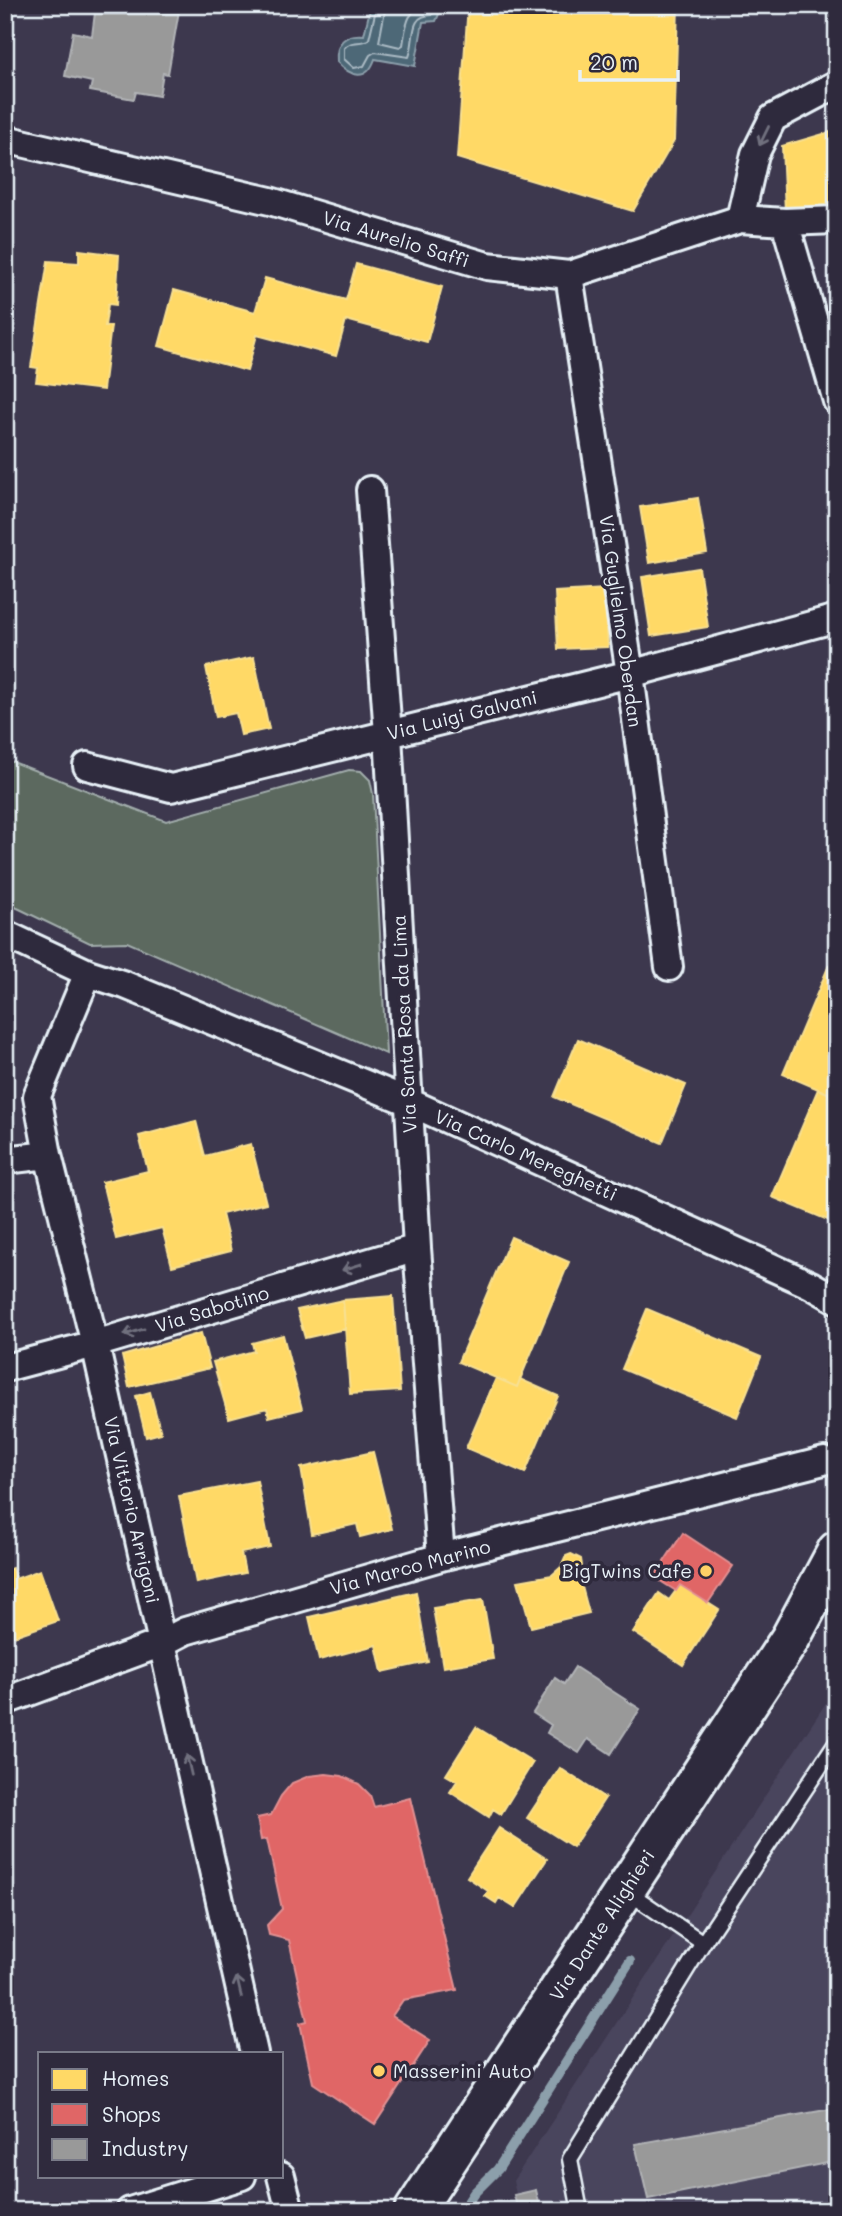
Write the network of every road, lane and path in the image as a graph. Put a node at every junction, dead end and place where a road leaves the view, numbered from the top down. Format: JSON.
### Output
{"nodes":[{"id":1,"x":837,"y":84,"type":"edge"},
{"id":2,"x":5,"y":139,"type":"edge"},
{"id":3,"x":740,"y":219,"type":"junction"},
{"id":4,"x":837,"y":220,"type":"edge"},
{"id":5,"x":785,"y":222,"type":"junction"},
{"id":6,"x":569,"y":275,"type":"junction"},
{"id":7,"x":837,"y":401,"type":"edge"},
{"id":8,"x":370,"y":490,"type":"dead end"},
{"id":9,"x":837,"y":618,"type":"edge"},
{"id":10,"x":630,"y":674,"type":"junction"},
{"id":11,"x":388,"y":734,"type":"junction"},
{"id":12,"x":87,"y":766,"type":"dead end"},
{"id":13,"x":5,"y":934,"type":"edge"},
{"id":14,"x":668,"y":967,"type":"dead end"},
{"id":15,"x":88,"y":973,"type":"junction"},
{"id":16,"x":409,"y":1102,"type":"junction"},
{"id":17,"x":48,"y":1155,"type":"junction"},
{"id":18,"x":5,"y":1160,"type":"edge"},
{"id":19,"x":417,"y":1248,"type":"junction"},
{"id":20,"x":811,"y":1285,"type":"junction"},
{"id":21,"x":837,"y":1289,"type":"edge"},
{"id":22,"x":837,"y":1300,"type":"edge"},
{"id":23,"x":95,"y":1344,"type":"junction"},
{"id":24,"x":5,"y":1368,"type":"edge"},
{"id":25,"x":824,"y":1461,"type":"dead end"},
{"id":26,"x":837,"y":1551,"type":"edge"},
{"id":27,"x":441,"y":1557,"type":"junction"},
{"id":28,"x":837,"y":1583,"type":"edge"},
{"id":29,"x":790,"y":1639,"type":"junction"},
{"id":30,"x":162,"y":1643,"type":"junction"},
{"id":31,"x":5,"y":1701,"type":"edge"},
{"id":32,"x":837,"y":1741,"type":"edge"},
{"id":33,"x":625,"y":1890,"type":"junction"},
{"id":34,"x":703,"y":1943,"type":"junction"},
{"id":35,"x":254,"y":2052,"type":"edge"},
{"id":36,"x":236,"y":2178,"type":"edge"},
{"id":37,"x":282,"y":2178,"type":"edge"},
{"id":38,"x":837,"y":2209,"type":"edge"},
{"id":39,"x":130,"y":2211,"type":"edge"},
{"id":40,"x":290,"y":2211,"type":"edge"},
{"id":41,"x":414,"y":2211,"type":"edge"},
{"id":42,"x":580,"y":2211,"type":"edge"},
{"id":43,"x":827,"y":2211,"type":"edge"}],
"edges":[{"from":1,"to":3,"type":"street","one_way":true},
{"from":2,"to":6,"type":"street","name":"Via Aurelio Saffi"},
{"from":3,"to":5,"type":"street","name":"Via Aurelio Saffi"},
{"from":3,"to":6,"type":"street","name":"Via Aurelio Saffi"},
{"from":4,"to":5,"type":"street","name":"Via Aurelio Saffi"},
{"from":5,"to":7,"type":"street"},
{"from":6,"to":10,"type":"street","name":"Via Guglielmo Oberdan"},
{"from":8,"to":11,"type":"street","name":"Via Santa Rosa da Lima"},
{"from":9,"to":10,"type":"street","name":"Via Luigi Galvani"},
{"from":10,"to":11,"type":"street","name":"Via Luigi Galvani"},
{"from":10,"to":14,"type":"street","name":"Via Guglielmo Oberdan"},
{"from":11,"to":12,"type":"street","name":"Via Luigi Galvani"},
{"from":11,"to":16,"type":"street","name":"Via Santa Rosa da Lima"},
{"from":13,"to":15,"type":"street","name":"Via Carlo Mereghetti"},
{"from":15,"to":16,"type":"street","name":"Via Carlo Mereghetti"},
{"from":15,"to":17,"type":"street","name":"Via Vittorio Arrigoni"},
{"from":16,"to":19,"type":"street","name":"Via Santa Rosa da Lima"},
{"from":16,"to":20,"type":"street","name":"Via Carlo Mereghetti"},
{"from":17,"to":18,"type":"street"},
{"from":17,"to":23,"type":"street","name":"Via Vittorio Arrigoni"},
{"from":19,"to":23,"type":"street","name":"Via Sabotino","one_way":true},
{"from":19,"to":27,"type":"street","name":"Via Santa Rosa da Lima"},
{"from":20,"to":21,"type":"street","name":"Via Carlo Mereghetti"},
{"from":20,"to":22,"type":"street","name":"Via Carlo Mereghetti"},
{"from":23,"to":24,"type":"street","name":"Via Sabotino"},
{"from":23,"to":30,"type":"street","name":"Via Vittorio Arrigoni"},
{"from":25,"to":27,"type":"street","name":"Via Marco Marino"},
{"from":26,"to":29,"type":"main road"},
{"from":27,"to":30,"type":"street","name":"Via Marco Marino"},
{"from":28,"to":29,"type":"main road"},
{"from":29,"to":33,"type":"main road","name":"Via Dante Alighieri"},
{"from":30,"to":31,"type":"street","name":"Via Marco Marino"},
{"from":35,"to":30,"type":"street","name":"Via Vittorio Arrigoni","one_way":true},
{"from":32,"to":34,"type":"lane"},
{"from":33,"to":34,"type":"lane"},
{"from":33,"to":41,"type":"main road","name":"Via Dante Alighieri"},
{"from":34,"to":42,"type":"lane"},
{"from":36,"to":39,"type":"street"},
{"from":37,"to":40,"type":"street"},
{"from":38,"to":43,"type":"lane"}]}
